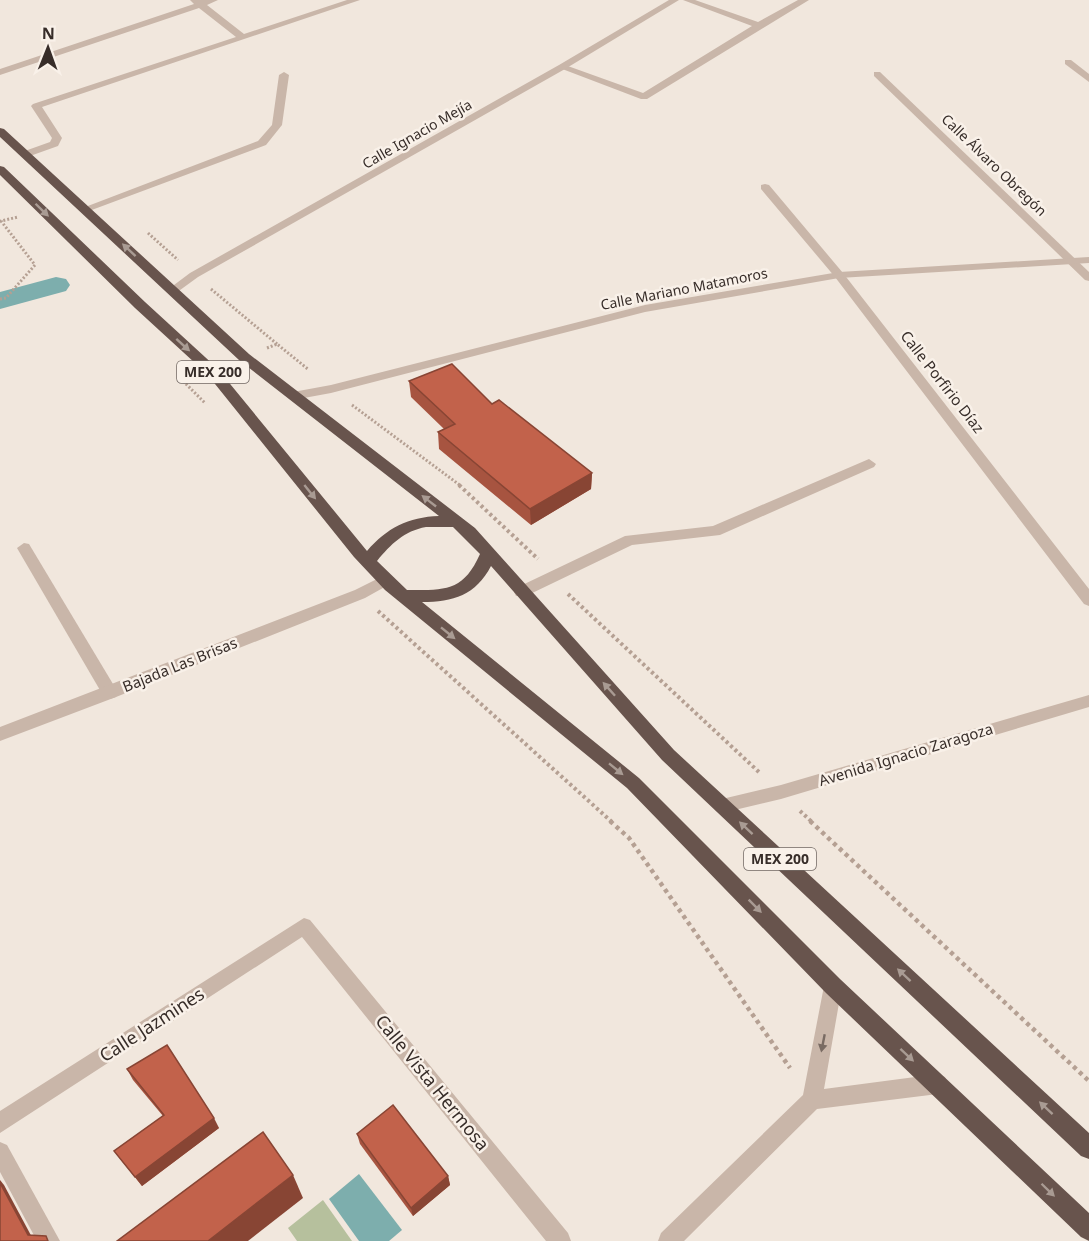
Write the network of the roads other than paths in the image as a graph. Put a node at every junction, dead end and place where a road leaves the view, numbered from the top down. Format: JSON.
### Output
{"nodes":[{"id":1,"x":214,"y":0,"type":"edge"},
{"id":2,"x":356,"y":0,"type":"edge"},
{"id":3,"x":675,"y":0,"type":"edge"},
{"id":4,"x":687,"y":0,"type":"edge"},
{"id":5,"x":805,"y":0,"type":"edge"},
{"id":6,"x":197,"y":2,"type":"edge"},
{"id":7,"x":759,"y":26,"type":"junction"},
{"id":8,"x":243,"y":39,"type":"junction"},
{"id":9,"x":1068,"y":62,"type":"dead end"},
{"id":10,"x":562,"y":67,"type":"junction"},
{"id":11,"x":0,"y":72,"type":"edge"},
{"id":12,"x":878,"y":74,"type":"dead end"},
{"id":13,"x":284,"y":75,"type":"dead end"},
{"id":14,"x":1089,"y":79,"type":"edge"},
{"id":15,"x":0,"y":131,"type":"edge"},
{"id":16,"x":26,"y":154,"type":"junction"},
{"id":17,"x":0,"y":169,"type":"edge"},
{"id":18,"x":765,"y":187,"type":"dead end"},
{"id":19,"x":85,"y":209,"type":"junction"},
{"id":20,"x":1089,"y":260,"type":"edge"},
{"id":21,"x":1071,"y":261,"type":"junction"},
{"id":22,"x":840,"y":275,"type":"junction"},
{"id":23,"x":1089,"y":278,"type":"edge"},
{"id":24,"x":172,"y":291,"type":"junction"},
{"id":25,"x":293,"y":396,"type":"junction"},
{"id":26,"x":869,"y":464,"type":"dead end"},
{"id":27,"x":456,"y":522,"type":"junction"},
{"id":28,"x":24,"y":548,"type":"dead end"},
{"id":29,"x":489,"y":552,"type":"junction"},
{"id":30,"x":367,"y":561,"type":"junction"},
{"id":31,"x":385,"y":580,"type":"junction"},
{"id":32,"x":521,"y":592,"type":"junction"},
{"id":33,"x":403,"y":596,"type":"junction"},
{"id":34,"x":1089,"y":600,"type":"edge"},
{"id":35,"x":110,"y":693,"type":"junction"},
{"id":36,"x":1089,"y":701,"type":"edge"},
{"id":37,"x":0,"y":734,"type":"edge"},
{"id":38,"x":722,"y":806,"type":"junction"},
{"id":39,"x":304,"y":926,"type":"joint"},
{"id":40,"x":834,"y":986,"type":"junction"},
{"id":41,"x":938,"y":1084,"type":"junction"},
{"id":42,"x":812,"y":1100,"type":"junction"},
{"id":43,"x":0,"y":1124,"type":"edge"},
{"id":44,"x":1089,"y":1148,"type":"edge"},
{"id":45,"x":0,"y":1152,"type":"edge"},
{"id":46,"x":1089,"y":1229,"type":"edge"},
{"id":47,"x":49,"y":1241,"type":"edge"},
{"id":48,"x":560,"y":1241,"type":"edge"},
{"id":49,"x":669,"y":1241,"type":"edge"}],
"edges":[{"from":1,"to":6,"type":"street"},
{"from":2,"to":8,"type":"street"},
{"from":3,"to":10,"type":"street","name":"Calle Ignacio Mejía"},
{"from":4,"to":7,"type":"street"},
{"from":5,"to":7,"type":"street"},
{"from":6,"to":8,"type":"street"},
{"from":6,"to":11,"type":"street"},
{"from":7,"to":10,"type":"street"},
{"from":8,"to":16,"type":"street"},
{"from":9,"to":14,"type":"street"},
{"from":10,"to":24,"type":"street","name":"Calle Ignacio Mejía"},
{"from":12,"to":21,"type":"street","name":"Calle Álvaro Obregón"},
{"from":13,"to":19,"type":"street"},
{"from":15,"to":16,"type":"highway","number":"MEX 200"},
{"from":16,"to":19,"type":"highway","number":"MEX 200"},
{"from":17,"to":30,"type":"highway","number":"MEX 200","one_way":true},
{"from":18,"to":22,"type":"street","name":"Calle Porfirio Díaz"},
{"from":24,"to":19,"type":"highway","number":"MEX 200","one_way":true},
{"from":20,"to":21,"type":"street","name":"Calle Mariano Matamoros"},
{"from":21,"to":22,"type":"street","name":"Calle Mariano Matamoros"},
{"from":21,"to":23,"type":"street","name":"Calle Álvaro Obregón"},
{"from":22,"to":25,"type":"street","name":"Calle Mariano Matamoros"},
{"from":22,"to":34,"type":"street","name":"Calle Porfirio Díaz"},
{"from":24,"to":25,"type":"highway","number":"MEX 200"},
{"from":27,"to":25,"type":"highway","number":"MEX 200","one_way":true},
{"from":26,"to":32,"type":"street"},
{"from":27,"to":29,"type":"highway","number":"MEX 200"},
{"from":27,"to":30,"type":"highway"},
{"from":28,"to":35,"type":"street"},
{"from":29,"to":32,"type":"highway","number":"MEX 200"},
{"from":29,"to":33,"type":"highway"},
{"from":30,"to":31,"type":"highway","number":"MEX 200"},
{"from":31,"to":33,"type":"highway","number":"MEX 200"},
{"from":31,"to":35,"type":"street","name":"Bajada Las Brisas"},
{"from":38,"to":32,"type":"highway","number":"MEX 200","one_way":true},
{"from":33,"to":40,"type":"highway","number":"MEX 200","one_way":true},
{"from":35,"to":37,"type":"street","name":"Bajada Las Brisas"},
{"from":36,"to":38,"type":"street","name":"Avenida Ignacio Zaragoza"},
{"from":44,"to":38,"type":"highway","number":"MEX 200","one_way":true},
{"from":39,"to":43,"type":"street","name":"Calle Jazmines"},
{"from":39,"to":48,"type":"street","name":"Calle Vista Hermosa"},
{"from":40,"to":41,"type":"highway","number":"MEX 200","one_way":true},
{"from":40,"to":42,"type":"street","one_way":true},
{"from":41,"to":42,"type":"street"},
{"from":41,"to":46,"type":"highway","number":"MEX 200","one_way":true},
{"from":42,"to":49,"type":"street"},
{"from":45,"to":47,"type":"street"}]}
